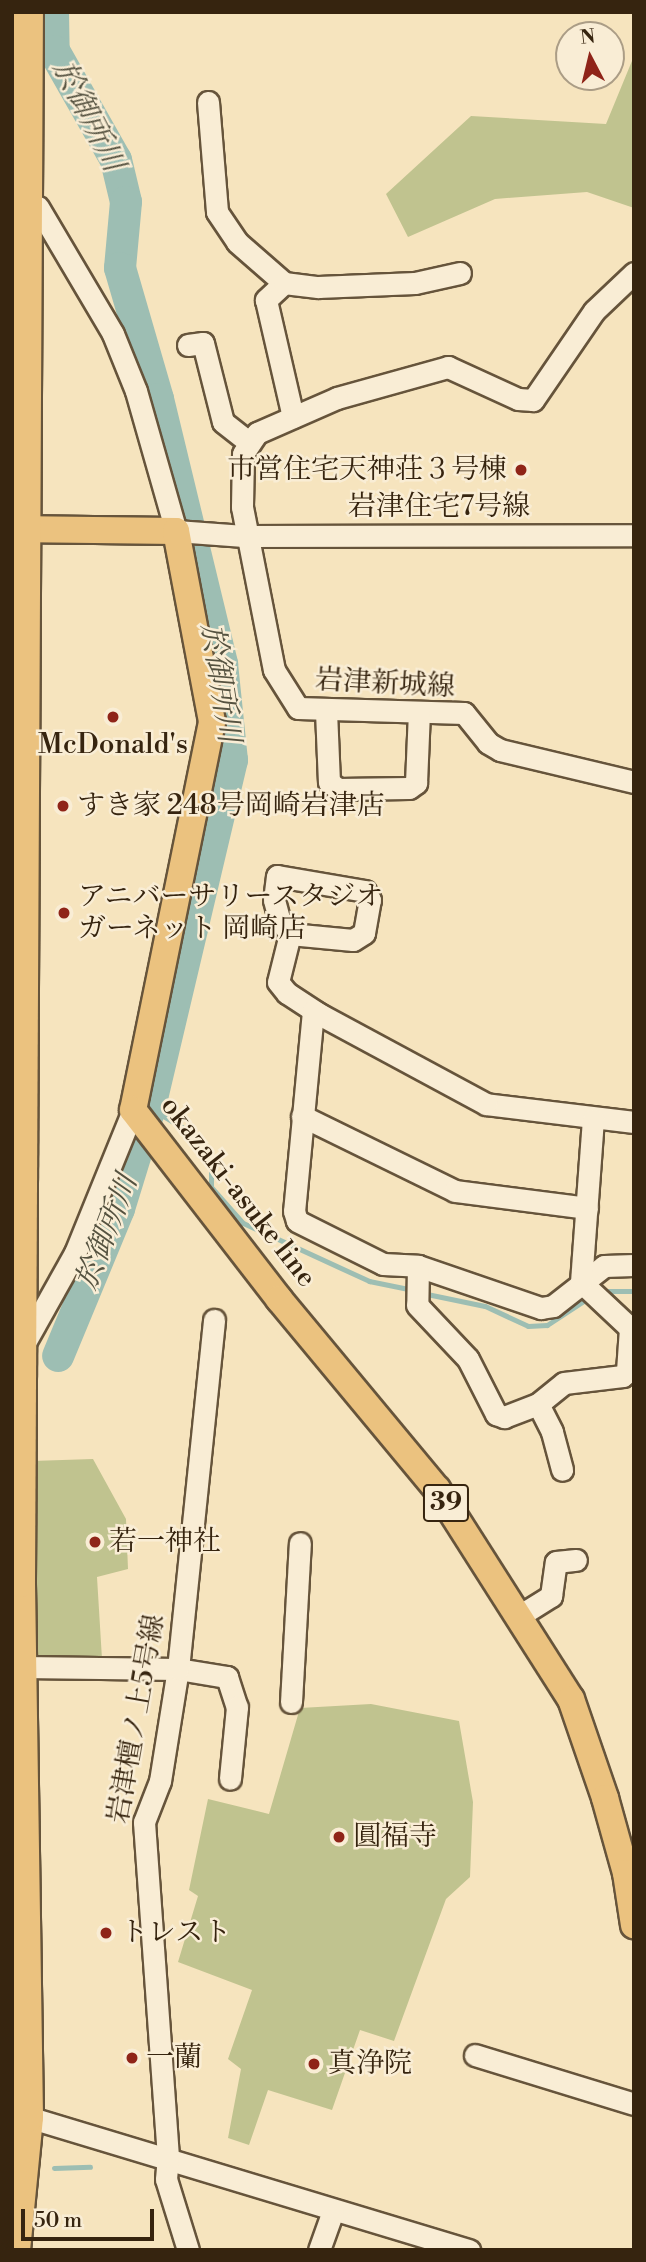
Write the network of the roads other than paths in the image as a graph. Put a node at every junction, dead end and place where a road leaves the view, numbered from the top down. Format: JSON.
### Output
{"nodes":[{"id":1,"x":28,"y":12,"type":"edge"},
{"id":2,"x":208,"y":102,"type":"dead end"},
{"id":3,"x":38,"y":207,"type":"dead end"},
{"id":4,"x":460,"y":273,"type":"dead end"},
{"id":5,"x":634,"y":273,"type":"edge"},
{"id":6,"x":284,"y":283,"type":"junction"},
{"id":7,"x":188,"y":345,"type":"dead end"},
{"id":8,"x":293,"y":417,"type":"junction"},
{"id":9,"x":250,"y":443,"type":"junction"},
{"id":10,"x":18,"y":529,"type":"edge"},
{"id":11,"x":176,"y":531,"type":"junction"},
{"id":12,"x":634,"y":535,"type":"edge"},
{"id":13,"x":244,"y":536,"type":"junction"},
{"id":14,"x":326,"y":711,"type":"junction"},
{"id":15,"x":419,"y":712,"type":"junction"},
{"id":16,"x":634,"y":782,"type":"edge"},
{"id":17,"x":290,"y":934,"type":"junction"},
{"id":18,"x":322,"y":1016,"type":"junction"},
{"id":19,"x":136,"y":1113,"type":"junction"},
{"id":20,"x":302,"y":1116,"type":"junction"},
{"id":21,"x":593,"y":1119,"type":"junction"},
{"id":22,"x":634,"y":1122,"type":"edge"},
{"id":23,"x":587,"y":1208,"type":"junction"},
{"id":24,"x":418,"y":1265,"type":"junction"},
{"id":25,"x":634,"y":1265,"type":"edge"},
{"id":26,"x":581,"y":1282,"type":"junction"},
{"id":27,"x":214,"y":1320,"type":"dead end"},
{"id":28,"x":23,"y":1346,"type":"junction"},
{"id":29,"x":538,"y":1404,"type":"junction"},
{"id":30,"x":562,"y":1469,"type":"dead end"},
{"id":31,"x":300,"y":1543,"type":"dead end"},
{"id":32,"x":576,"y":1560,"type":"dead end"},
{"id":33,"x":16,"y":1582,"type":"edge"},
{"id":34,"x":519,"y":1616,"type":"junction"},
{"id":35,"x":22,"y":1667,"type":"junction"},
{"id":36,"x":178,"y":1669,"type":"junction"},
{"id":37,"x":291,"y":1702,"type":"dead end"},
{"id":38,"x":230,"y":1779,"type":"dead end"},
{"id":39,"x":634,"y":1925,"type":"edge"},
{"id":40,"x":475,"y":2055,"type":"dead end"},
{"id":41,"x":634,"y":2104,"type":"edge"},
{"id":42,"x":20,"y":2115,"type":"edge"},
{"id":43,"x":168,"y":2157,"type":"junction"},
{"id":44,"x":333,"y":2211,"type":"junction"},
{"id":45,"x":15,"y":2250,"type":"edge"},
{"id":46,"x":188,"y":2250,"type":"edge"},
{"id":47,"x":319,"y":2250,"type":"edge"},
{"id":48,"x":470,"y":2250,"type":"edge"}],
"edges":[{"from":1,"to":10,"type":"highway"},
{"from":2,"to":6,"type":"street"},
{"from":3,"to":11,"type":"street"},
{"from":4,"to":6,"type":"street"},
{"from":5,"to":8,"type":"street"},
{"from":6,"to":8,"type":"street"},
{"from":7,"to":9,"type":"street"},
{"from":8,"to":9,"type":"street"},
{"from":9,"to":13,"type":"street","name":"岩津新城線"},
{"from":10,"to":11,"type":"main road"},
{"from":10,"to":28,"type":"highway"},
{"from":11,"to":13,"type":"street","name":"岩津住宅7号線"},
{"from":11,"to":19,"type":"main road","name":"okazaki-asuke line"},
{"from":12,"to":13,"type":"street","name":"岩津住宅7号線"},
{"from":13,"to":14,"type":"street","name":"岩津新城線"},
{"from":14,"to":15,"type":"street","name":"岩津新城線"},
{"from":14,"to":15,"type":"street"},
{"from":15,"to":16,"type":"street","name":"岩津新城線"},
{"from":17,"to":17,"type":"street"},
{"from":17,"to":18,"type":"street"},
{"from":18,"to":20,"type":"street"},
{"from":18,"to":21,"type":"street"},
{"from":19,"to":28,"type":"street"},
{"from":19,"to":34,"type":"main road","name":"okazaki-asuke line","number":"39"},
{"from":20,"to":23,"type":"street"},
{"from":20,"to":24,"type":"street"},
{"from":21,"to":22,"type":"street"},
{"from":21,"to":23,"type":"street"},
{"from":23,"to":26,"type":"street"},
{"from":24,"to":26,"type":"street"},
{"from":24,"to":29,"type":"street"},
{"from":25,"to":26,"type":"street"},
{"from":26,"to":29,"type":"street"},
{"from":27,"to":36,"type":"street","name":"岩津檀ノ上5号線"},
{"from":28,"to":33,"type":"highway"},
{"from":29,"to":30,"type":"street"},
{"from":31,"to":37,"type":"street"},
{"from":32,"to":34,"type":"street"},
{"from":33,"to":35,"type":"highway"},
{"from":34,"to":39,"type":"main road","name":"okazaki-asuke line","number":"39"},
{"from":35,"to":36,"type":"street"},
{"from":35,"to":42,"type":"highway"},
{"from":36,"to":38,"type":"street"},
{"from":36,"to":43,"type":"street","name":"岩津檀ノ上5号線"},
{"from":40,"to":41,"type":"street"},
{"from":42,"to":43,"type":"street"},
{"from":42,"to":45,"type":"highway"},
{"from":43,"to":44,"type":"street"},
{"from":43,"to":46,"type":"street","name":"岩津檀ノ上5号線"},
{"from":44,"to":47,"type":"street"},
{"from":44,"to":48,"type":"street"}]}
